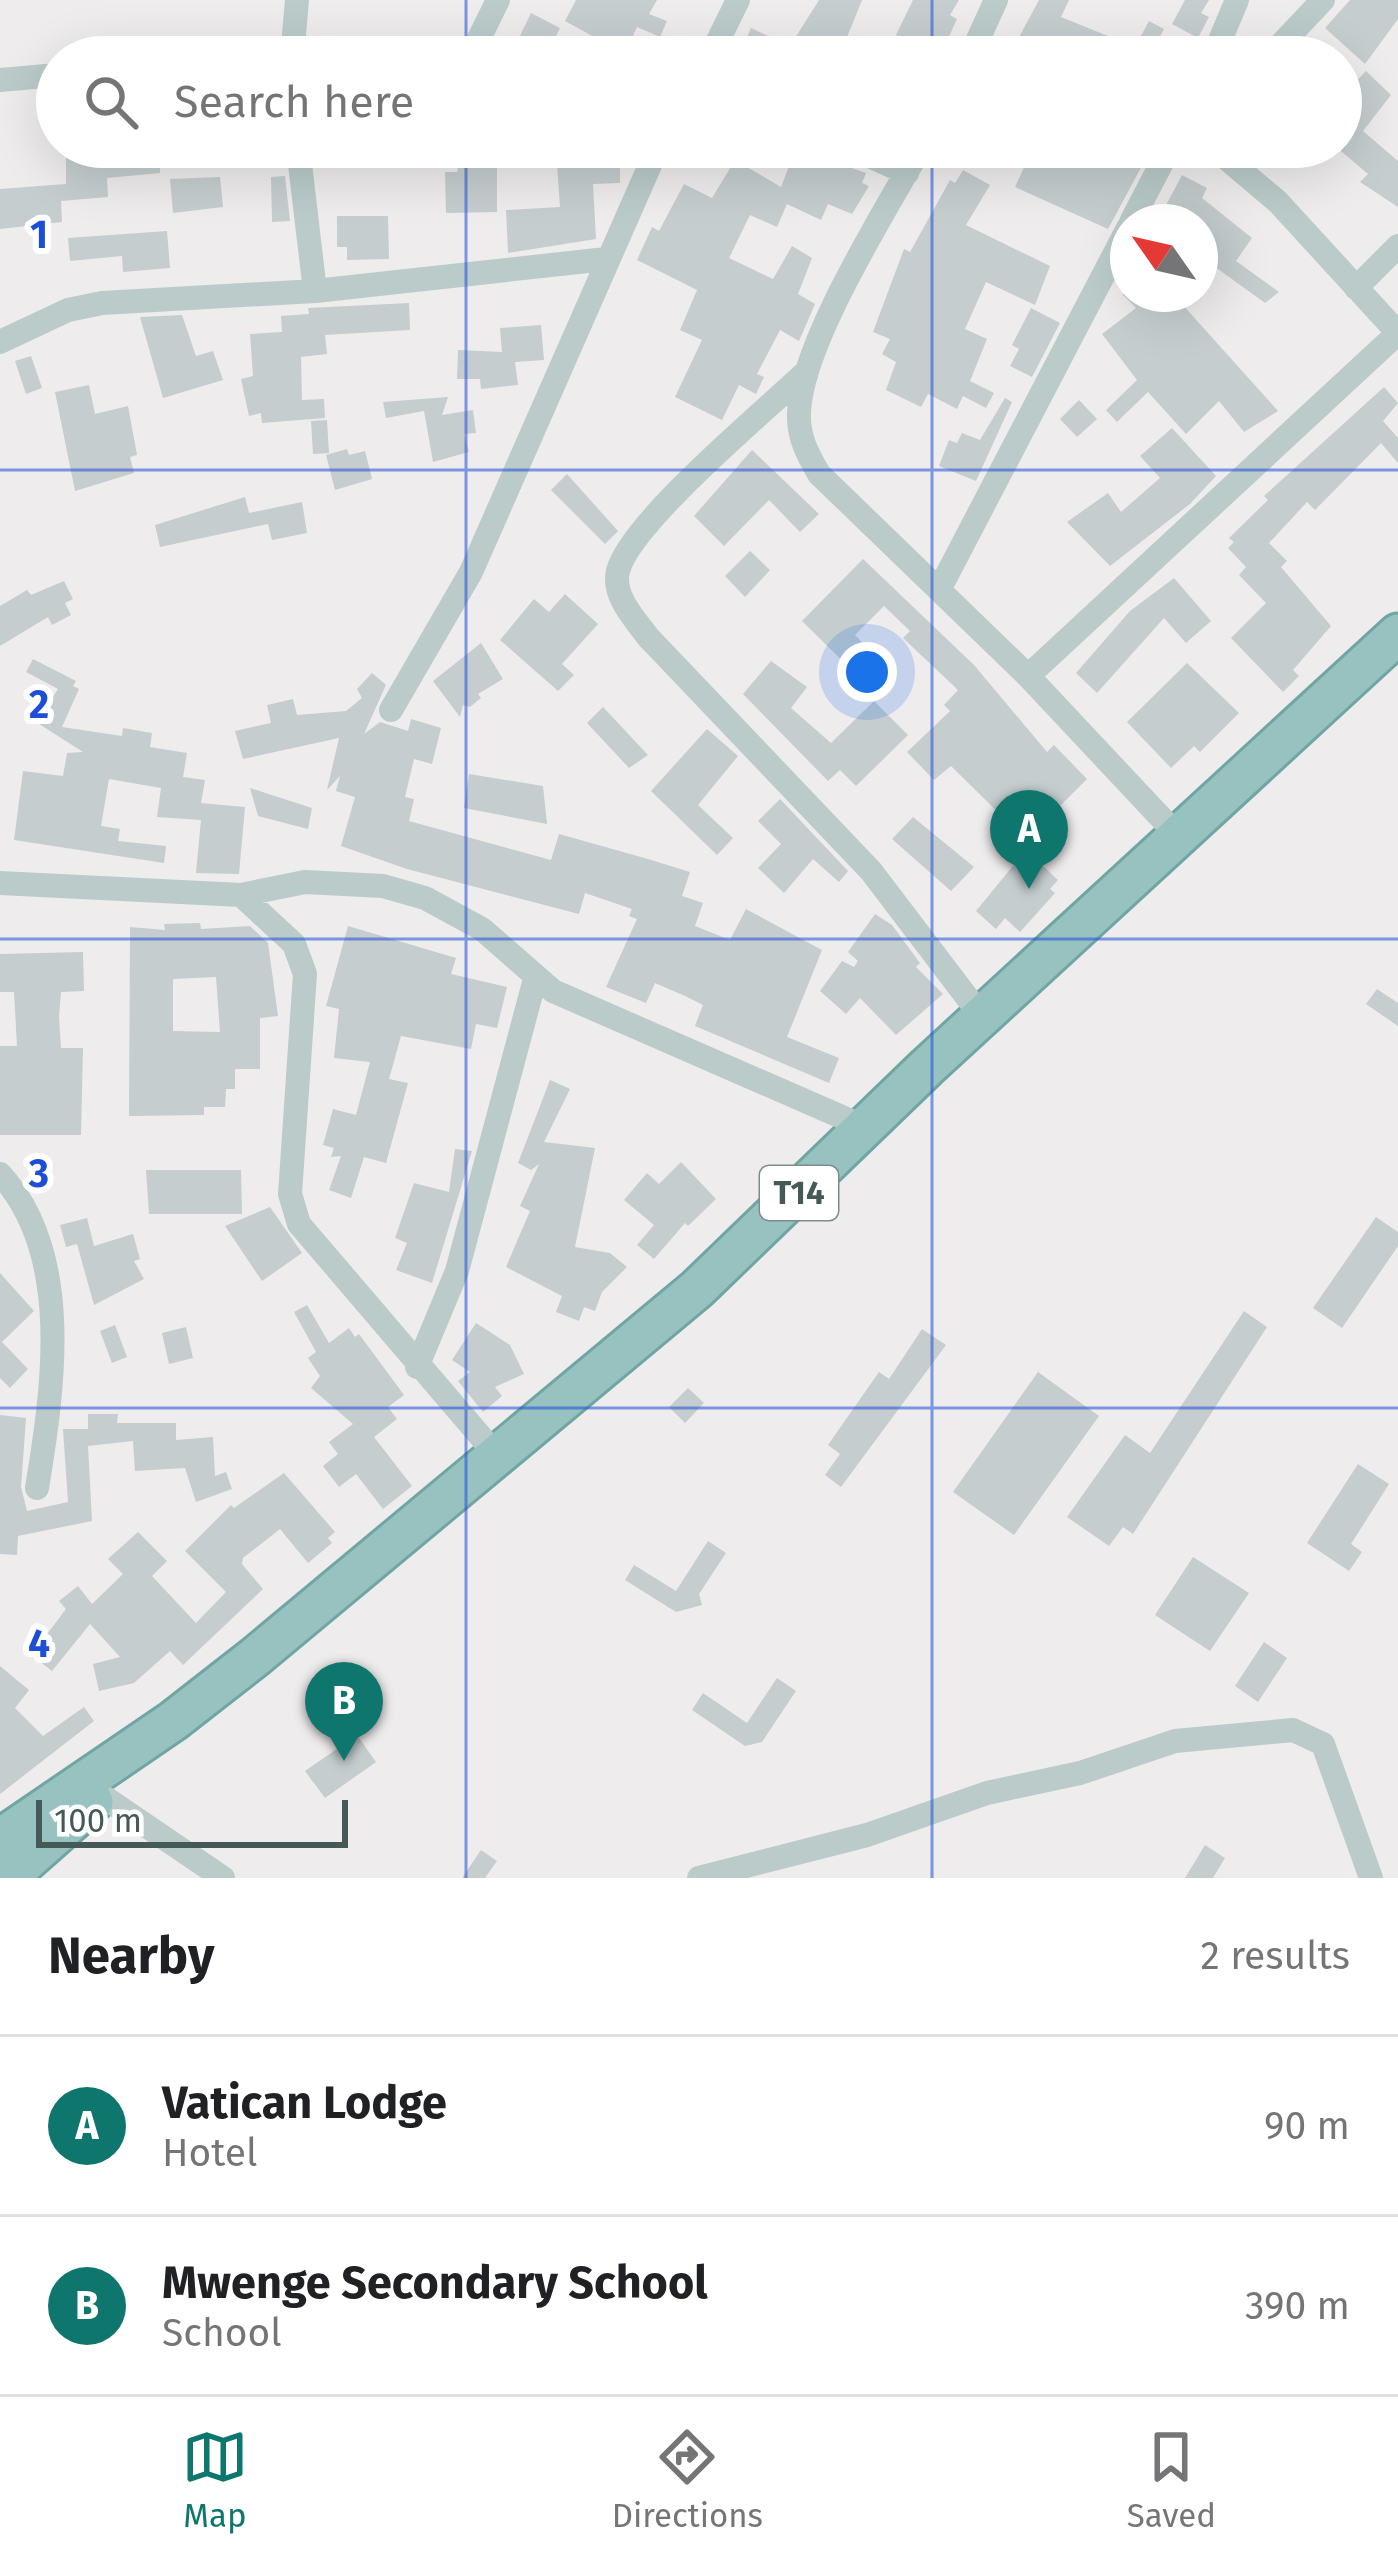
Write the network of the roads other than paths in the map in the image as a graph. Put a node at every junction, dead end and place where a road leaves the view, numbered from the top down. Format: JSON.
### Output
{"nodes":[{"id":1,"x":297,"y":0,"type":"edge"},
{"id":2,"x":498,"y":0,"type":"edge"},
{"id":3,"x":738,"y":0,"type":"edge"},
{"id":4,"x":996,"y":0,"type":"edge"},
{"id":5,"x":1237,"y":0,"type":"edge"},
{"id":6,"x":1323,"y":0,"type":"edge"},
{"id":7,"x":294,"y":36,"type":"edge"},
{"id":8,"x":480,"y":36,"type":"edge"},
{"id":9,"x":720,"y":36,"type":"edge"},
{"id":10,"x":981,"y":36,"type":"edge"},
{"id":11,"x":1222,"y":36,"type":"edge"},
{"id":12,"x":1289,"y":36,"type":"edge"},
{"id":13,"x":36,"y":77,"type":"edge"},
{"id":14,"x":0,"y":80,"type":"edge"},
{"id":15,"x":301,"y":168,"type":"edge"},
{"id":16,"x":648,"y":168,"type":"edge"},
{"id":17,"x":896,"y":168,"type":"edge"},
{"id":18,"x":910,"y":168,"type":"edge"},
{"id":19,"x":1159,"y":168,"type":"edge"},
{"id":20,"x":1238,"y":168,"type":"edge"},
{"id":21,"x":907,"y":173,"type":"junction"},
{"id":22,"x":1141,"y":204,"type":"edge"},
{"id":23,"x":1398,"y":246,"type":"edge"},
{"id":24,"x":605,"y":259,"type":"junction"},
{"id":25,"x":1110,"y":263,"type":"edge"},
{"id":26,"x":1356,"y":288,"type":"junction"},
{"id":27,"x":316,"y":290,"type":"junction"},
{"id":28,"x":1398,"y":333,"type":"edge"},
{"id":29,"x":0,"y":342,"type":"edge"},
{"id":30,"x":806,"y":372,"type":"junction"},
{"id":31,"x":939,"y":590,"type":"junction"},
{"id":32,"x":1398,"y":634,"type":"edge"},
{"id":33,"x":1028,"y":676,"type":"junction"},
{"id":34,"x":392,"y":710,"type":"dead end"},
{"id":35,"x":1181,"y":839,"type":"junction"},
{"id":36,"x":0,"y":883,"type":"edge"},
{"id":37,"x":241,"y":895,"type":"junction"},
{"id":38,"x":535,"y":980,"type":"junction"},
{"id":39,"x":982,"y":1017,"type":"junction"},
{"id":40,"x":867,"y":1128,"type":"junction"},
{"id":41,"x":0,"y":1174,"type":"edge"},
{"id":42,"x":417,"y":1367,"type":"junction"},
{"id":43,"x":500,"y":1458,"type":"junction"},
{"id":44,"x":38,"y":1488,"type":"dead end"},
{"id":45,"x":173,"y":1721,"type":"junction"},
{"id":46,"x":100,"y":1795,"type":"junction"},
{"id":47,"x":0,"y":1839,"type":"edge"},
{"id":48,"x":7,"y":1878,"type":"edge"},
{"id":49,"x":223,"y":1878,"type":"edge"},
{"id":50,"x":699,"y":1878,"type":"edge"},
{"id":51,"x":1372,"y":1878,"type":"edge"}],
"edges":[{"from":1,"to":7,"type":"street"},
{"from":2,"to":8,"type":"street"},
{"from":3,"to":9,"type":"street"},
{"from":4,"to":10,"type":"street"},
{"from":5,"to":11,"type":"street"},
{"from":6,"to":12,"type":"street"},
{"from":13,"to":14,"type":"street"},
{"from":15,"to":27,"type":"street"},
{"from":16,"to":24,"type":"street"},
{"from":17,"to":21,"type":"street"},
{"from":18,"to":21,"type":"street"},
{"from":19,"to":22,"type":"street"},
{"from":20,"to":26,"type":"street"},
{"from":21,"to":30,"type":"street"},
{"from":23,"to":26,"type":"street"},
{"from":24,"to":27,"type":"street"},
{"from":24,"to":34,"type":"street"},
{"from":25,"to":31,"type":"street"},
{"from":26,"to":28,"type":"street"},
{"from":27,"to":29,"type":"street"},
{"from":28,"to":33,"type":"street"},
{"from":30,"to":31,"type":"street"},
{"from":30,"to":39,"type":"street"},
{"from":31,"to":33,"type":"street"},
{"from":32,"to":35,"type":"highway","number":"T14"},
{"from":33,"to":35,"type":"street"},
{"from":35,"to":39,"type":"highway","number":"T14"},
{"from":36,"to":37,"type":"street"},
{"from":37,"to":38,"type":"street"},
{"from":37,"to":42,"type":"street"},
{"from":38,"to":40,"type":"street"},
{"from":38,"to":42,"type":"street"},
{"from":39,"to":40,"type":"highway","number":"T14"},
{"from":40,"to":43,"type":"highway","number":"T14"},
{"from":41,"to":44,"type":"street"},
{"from":42,"to":43,"type":"street"},
{"from":43,"to":45,"type":"highway","number":"T14"},
{"from":45,"to":46,"type":"highway","number":"T14"},
{"from":45,"to":47,"type":"highway","number":"T14"},
{"from":46,"to":48,"type":"highway","number":"T14"},
{"from":46,"to":49,"type":"street"},
{"from":50,"to":51,"type":"street"}]}
